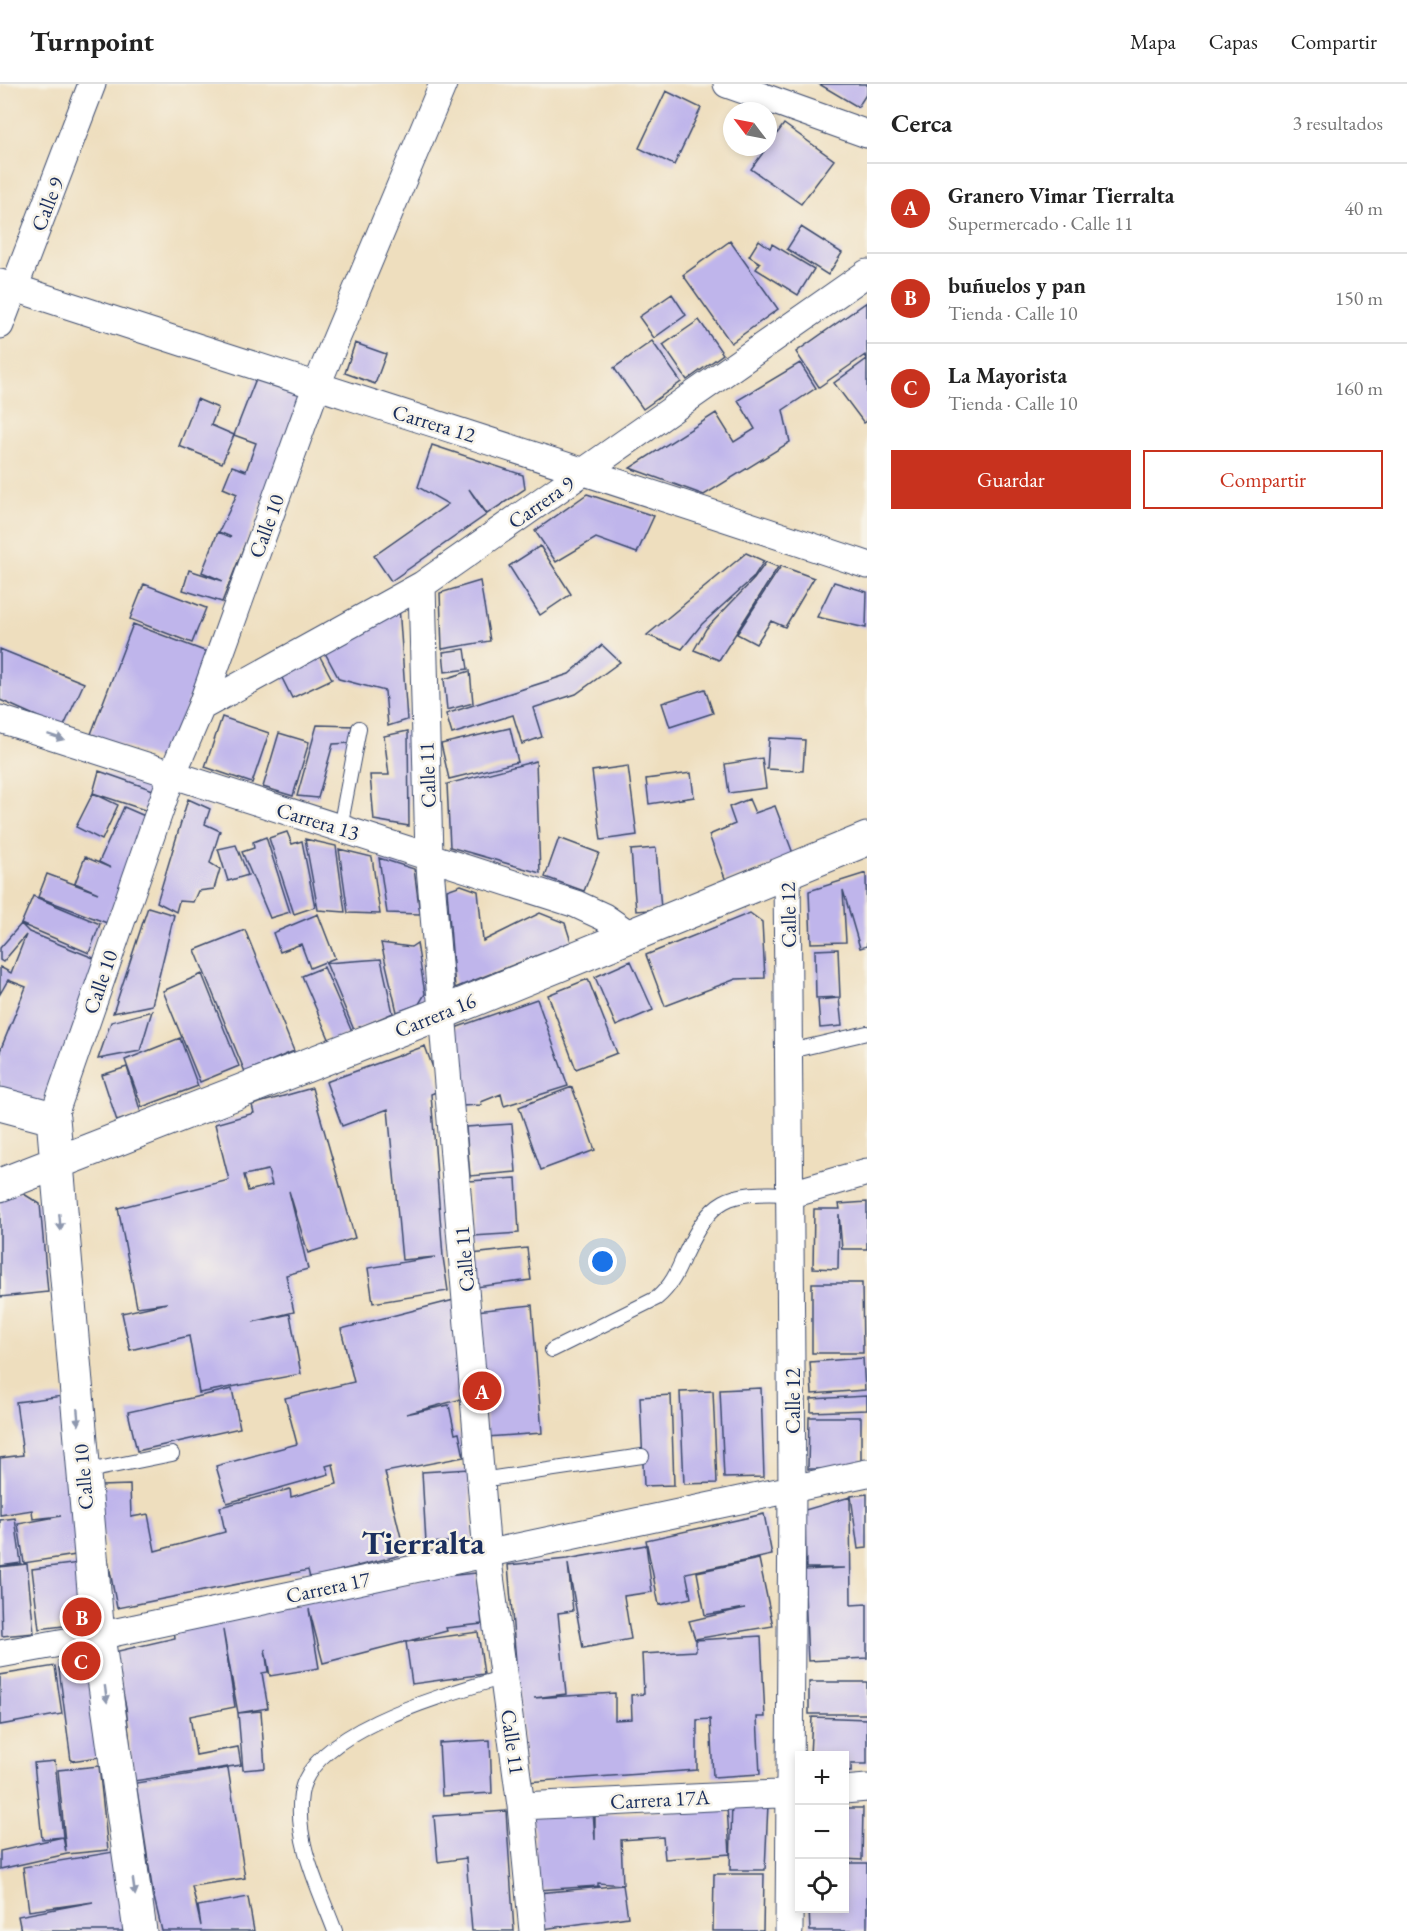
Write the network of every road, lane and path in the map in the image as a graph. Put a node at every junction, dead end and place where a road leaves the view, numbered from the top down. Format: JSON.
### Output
{"nodes":[{"id":1,"x":93,"y":84,"type":"edge"},
{"id":2,"x":443,"y":84,"type":"edge"},
{"id":3,"x":727,"y":84,"type":"edge"},
{"id":4,"x":867,"y":134,"type":"edge"},
{"id":5,"x":867,"y":273,"type":"edge"},
{"id":6,"x":7,"y":286,"type":"edge"},
{"id":7,"x":0,"y":325,"type":"edge"},
{"id":8,"x":316,"y":387,"type":"junction"},
{"id":9,"x":585,"y":470,"type":"junction"},
{"id":10,"x":867,"y":565,"type":"edge"},
{"id":11,"x":422,"y":585,"type":"junction"},
{"id":12,"x":201,"y":707,"type":"junction"},
{"id":13,"x":0,"y":719,"type":"edge"},
{"id":14,"x":359,"y":728,"type":"dead end"},
{"id":15,"x":172,"y":776,"type":"junction"},
{"id":16,"x":340,"y":828,"type":"junction"},
{"id":17,"x":867,"y":839,"type":"edge"},
{"id":18,"x":429,"y":855,"type":"junction"},
{"id":19,"x":787,"y":872,"type":"junction"},
{"id":20,"x":630,"y":935,"type":"junction"},
{"id":21,"x":444,"y":1012,"type":"junction"},
{"id":22,"x":867,"y":1034,"type":"edge"},
{"id":23,"x":790,"y":1051,"type":"junction"},
{"id":24,"x":0,"y":1104,"type":"edge"},
{"id":25,"x":53,"y":1118,"type":"junction"},
{"id":26,"x":55,"y":1164,"type":"junction"},
{"id":27,"x":867,"y":1172,"type":"edge"},
{"id":28,"x":0,"y":1185,"type":"edge"},
{"id":29,"x":792,"y":1194,"type":"junction"},
{"id":30,"x":552,"y":1350,"type":"dead end"},
{"id":31,"x":172,"y":1454,"type":"dead end"},
{"id":32,"x":642,"y":1456,"type":"dead end"},
{"id":33,"x":83,"y":1472,"type":"junction"},
{"id":34,"x":867,"y":1473,"type":"edge"},
{"id":35,"x":481,"y":1480,"type":"junction"},
{"id":36,"x":792,"y":1489,"type":"junction"},
{"id":37,"x":487,"y":1554,"type":"junction"},
{"id":38,"x":98,"y":1636,"type":"junction"},
{"id":39,"x":0,"y":1654,"type":"edge"},
{"id":40,"x":504,"y":1677,"type":"junction"},
{"id":41,"x":867,"y":1788,"type":"edge"},
{"id":42,"x":849,"y":1790,"type":"edge"},
{"id":43,"x":795,"y":1793,"type":"edge"},
{"id":44,"x":521,"y":1806,"type":"junction"},
{"id":45,"x":140,"y":1931,"type":"edge"},
{"id":46,"x":334,"y":1931,"type":"edge"},
{"id":47,"x":533,"y":1931,"type":"edge"},
{"id":48,"x":789,"y":1931,"type":"edge"}],
"edges":[{"from":1,"to":6,"type":"street","name":"Calle 9"},
{"from":2,"to":8,"type":"street","name":"Calle 10"},
{"from":3,"to":4,"type":"street"},
{"from":5,"to":9,"type":"street","name":"Carrera 9"},
{"from":6,"to":7,"type":"street","name":"Calle 9"},
{"from":6,"to":8,"type":"street","name":"Carrera 12"},
{"from":8,"to":9,"type":"street","name":"Carrera 12"},
{"from":8,"to":12,"type":"street","name":"Calle 10"},
{"from":9,"to":10,"type":"street","name":"Carrera 12"},
{"from":9,"to":11,"type":"street","name":"Carrera 9"},
{"from":11,"to":12,"type":"street","name":"Carrera 9"},
{"from":11,"to":18,"type":"street","name":"Calle 11"},
{"from":12,"to":15,"type":"street","name":"Calle 10"},
{"from":13,"to":15,"type":"street","name":"Carrera 13","one_way":true},
{"from":14,"to":16,"type":"lane"},
{"from":15,"to":16,"type":"street","name":"Carrera 13"},
{"from":15,"to":25,"type":"street","name":"Calle 10"},
{"from":16,"to":18,"type":"street","name":"Carrera 13"},
{"from":17,"to":19,"type":"main road","name":"Carrera 16"},
{"from":18,"to":20,"type":"street","name":"Carrera 13"},
{"from":18,"to":21,"type":"street","name":"Calle 11"},
{"from":19,"to":20,"type":"main road","name":"Carrera 16"},
{"from":19,"to":23,"type":"street","name":"Calle 12"},
{"from":20,"to":21,"type":"main road","name":"Carrera 16"},
{"from":21,"to":26,"type":"main road","name":"Carrera 16"},
{"from":21,"to":35,"type":"street","name":"Calle 11"},
{"from":22,"to":23,"type":"lane"},
{"from":23,"to":29,"type":"street","name":"Calle 12"},
{"from":24,"to":25,"type":"main road"},
{"from":25,"to":26,"type":"main road","name":"Calle 10"},
{"from":26,"to":28,"type":"main road","name":"Carrera 16"},
{"from":26,"to":33,"type":"main road","name":"Calle 10","one_way":true},
{"from":27,"to":29,"type":"street"},
{"from":29,"to":30,"type":"lane"},
{"from":29,"to":36,"type":"street","name":"Calle 12"},
{"from":31,"to":33,"type":"lane"},
{"from":32,"to":35,"type":"lane"},
{"from":33,"to":38,"type":"main road","name":"Calle 10"},
{"from":34,"to":36,"type":"street","name":"Carrera 17"},
{"from":35,"to":37,"type":"street","name":"Calle 11"},
{"from":36,"to":37,"type":"street","name":"Carrera 17"},
{"from":36,"to":43,"type":"street","name":"Calle 12"},
{"from":37,"to":38,"type":"street","name":"Carrera 17"},
{"from":37,"to":40,"type":"street","name":"Calle 11"},
{"from":38,"to":39,"type":"street","name":"Carrera 17"},
{"from":38,"to":45,"type":"main road","name":"Calle 10","one_way":true},
{"from":40,"to":44,"type":"street","name":"Calle 11"},
{"from":40,"to":46,"type":"lane"},
{"from":41,"to":42,"type":"street"},
{"from":43,"to":44,"type":"street","name":"Carrera 17A"},
{"from":43,"to":48,"type":"street","name":"Calle 12"},
{"from":44,"to":47,"type":"street","name":"Calle 11"}]}
